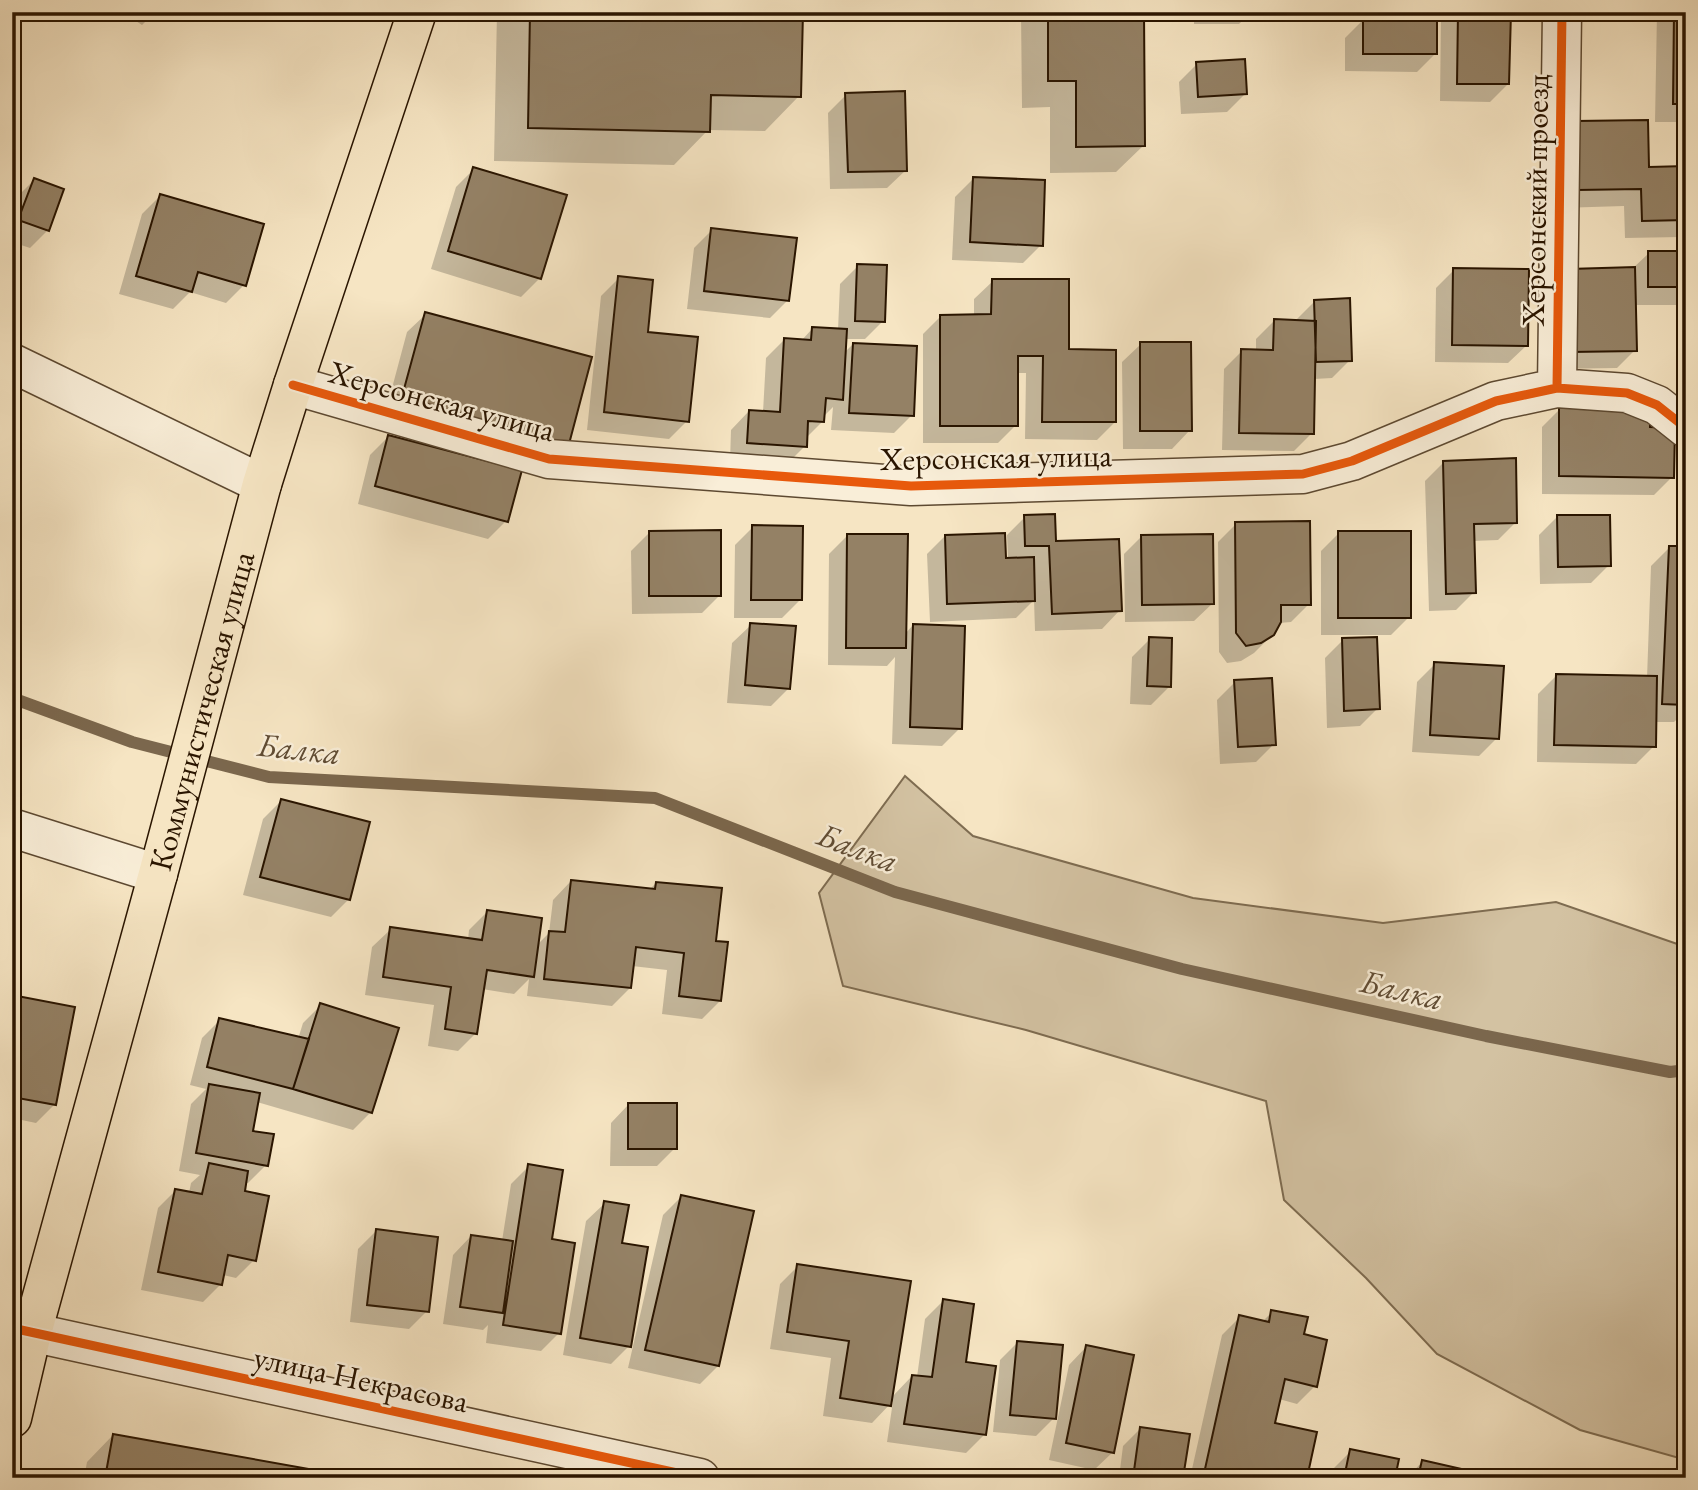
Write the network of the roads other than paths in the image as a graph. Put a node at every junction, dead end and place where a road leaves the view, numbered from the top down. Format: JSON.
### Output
{"nodes":[{"id":1,"x":416,"y":12,"type":"edge"},
{"id":2,"x":1562,"y":12,"type":"edge"},
{"id":3,"x":12,"y":363,"type":"edge"},
{"id":4,"x":293,"y":385,"type":"junction"},
{"id":5,"x":1557,"y":388,"type":"junction"},
{"id":6,"x":1686,"y":428,"type":"edge"},
{"id":7,"x":262,"y":484,"type":"junction"},
{"id":8,"x":12,"y":828,"type":"edge"},
{"id":9,"x":158,"y":874,"type":"junction"},
{"id":10,"x":22,"y":1330,"type":"edge"},
{"id":11,"x":12,"y":1418,"type":"edge"},
{"id":12,"x":699,"y":1478,"type":"edge"}],
"edges":[{"from":1,"to":4,"type":"main road","name":"Коммунистическая улица"},
{"from":2,"to":5,"type":"street","name":"Херсонский проезд"},
{"from":3,"to":7,"type":"street"},
{"from":4,"to":5,"type":"street","name":"Херсонская улица"},
{"from":4,"to":7,"type":"main road","name":"Коммунистическая улица"},
{"from":5,"to":6,"type":"street","name":"Херсонская улица"},
{"from":7,"to":9,"type":"main road","name":"Коммунистическая улица"},
{"from":8,"to":9,"type":"street"},
{"from":9,"to":10,"type":"main road","name":"Коммунистическая улица"},
{"from":10,"to":11,"type":"main road","name":"Коммунистическая улица"},
{"from":10,"to":12,"type":"street","name":"улица Некрасова"}]}
